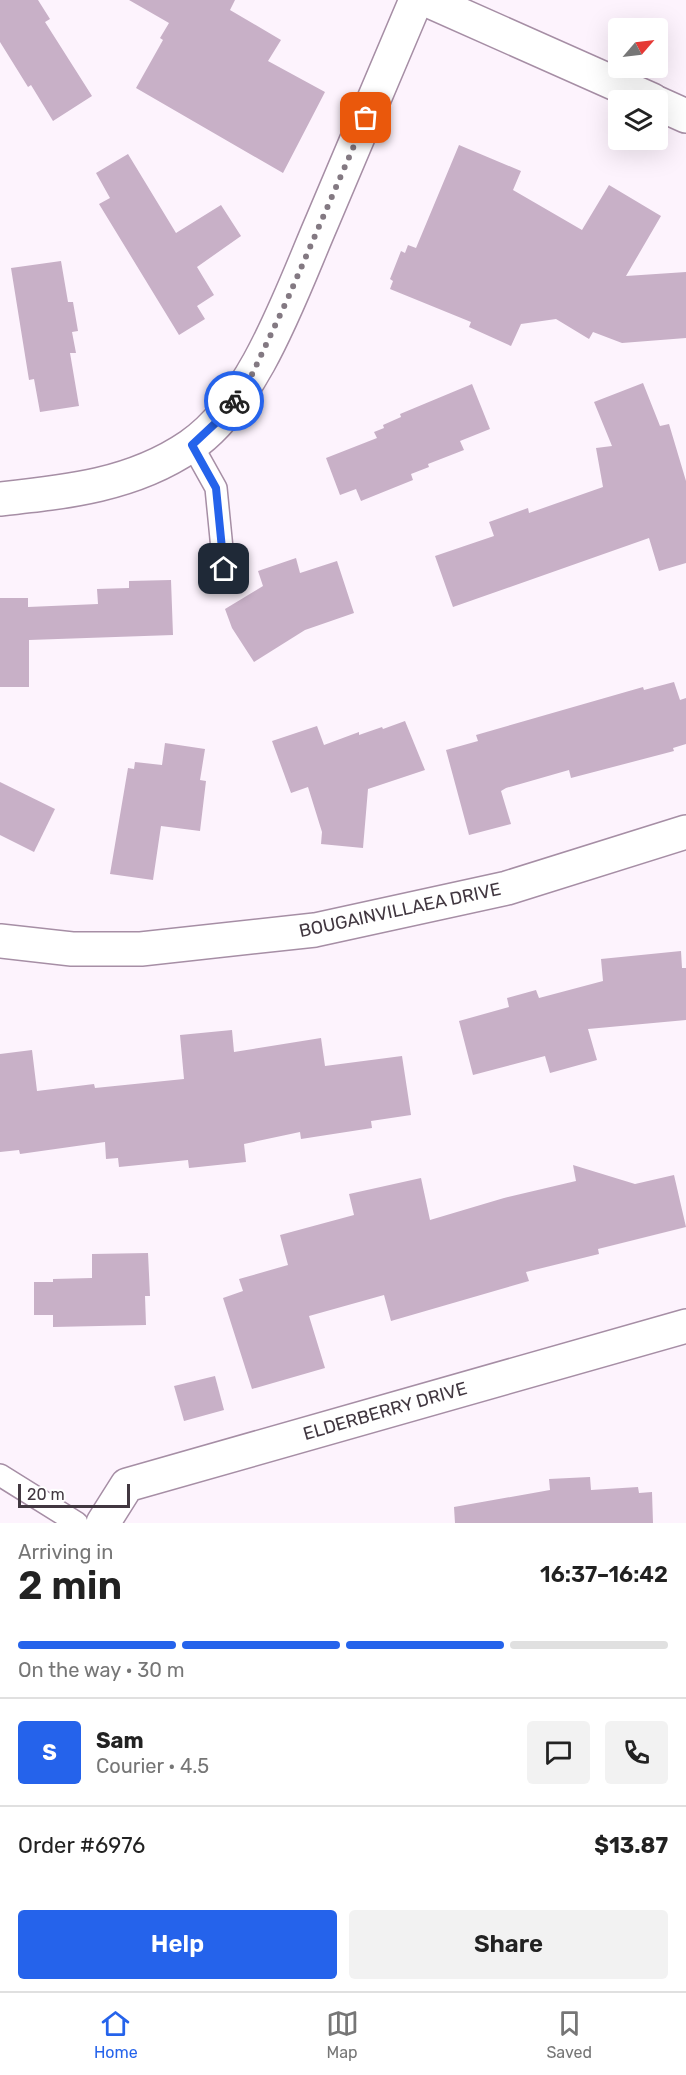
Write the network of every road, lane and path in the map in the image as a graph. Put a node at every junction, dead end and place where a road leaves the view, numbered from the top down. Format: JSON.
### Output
{"nodes":[{"id":1,"x":416,"y":0,"type":"edge"},
{"id":2,"x":427,"y":0,"type":"edge"},
{"id":3,"x":630,"y":90,"type":"edge"},
{"id":4,"x":668,"y":108,"type":"edge"},
{"id":5,"x":686,"y":116,"type":"edge"},
{"id":6,"x":192,"y":445,"type":"junction"},
{"id":7,"x":0,"y":499,"type":"edge"},
{"id":8,"x":224,"y":569,"type":"dead end"},
{"id":9,"x":686,"y":832,"type":"edge"},
{"id":10,"x":0,"y":940,"type":"edge"},
{"id":11,"x":686,"y":1326,"type":"edge"},
{"id":12,"x":0,"y":1475,"type":"edge"},
{"id":13,"x":77,"y":1523,"type":"edge"},
{"id":14,"x":103,"y":1523,"type":"edge"}],
"edges":[{"from":1,"to":6,"type":"street"},
{"from":2,"to":3,"type":"street"},
{"from":4,"to":5,"type":"street"},
{"from":6,"to":7,"type":"street"},
{"from":6,"to":8,"type":"lane"},
{"from":9,"to":10,"type":"street","name":"BOUGAINVILLAEA DRIVE"},
{"from":11,"to":14,"type":"street","name":"ELDERBERRY DRIVE"},
{"from":12,"to":13,"type":"lane"}]}
